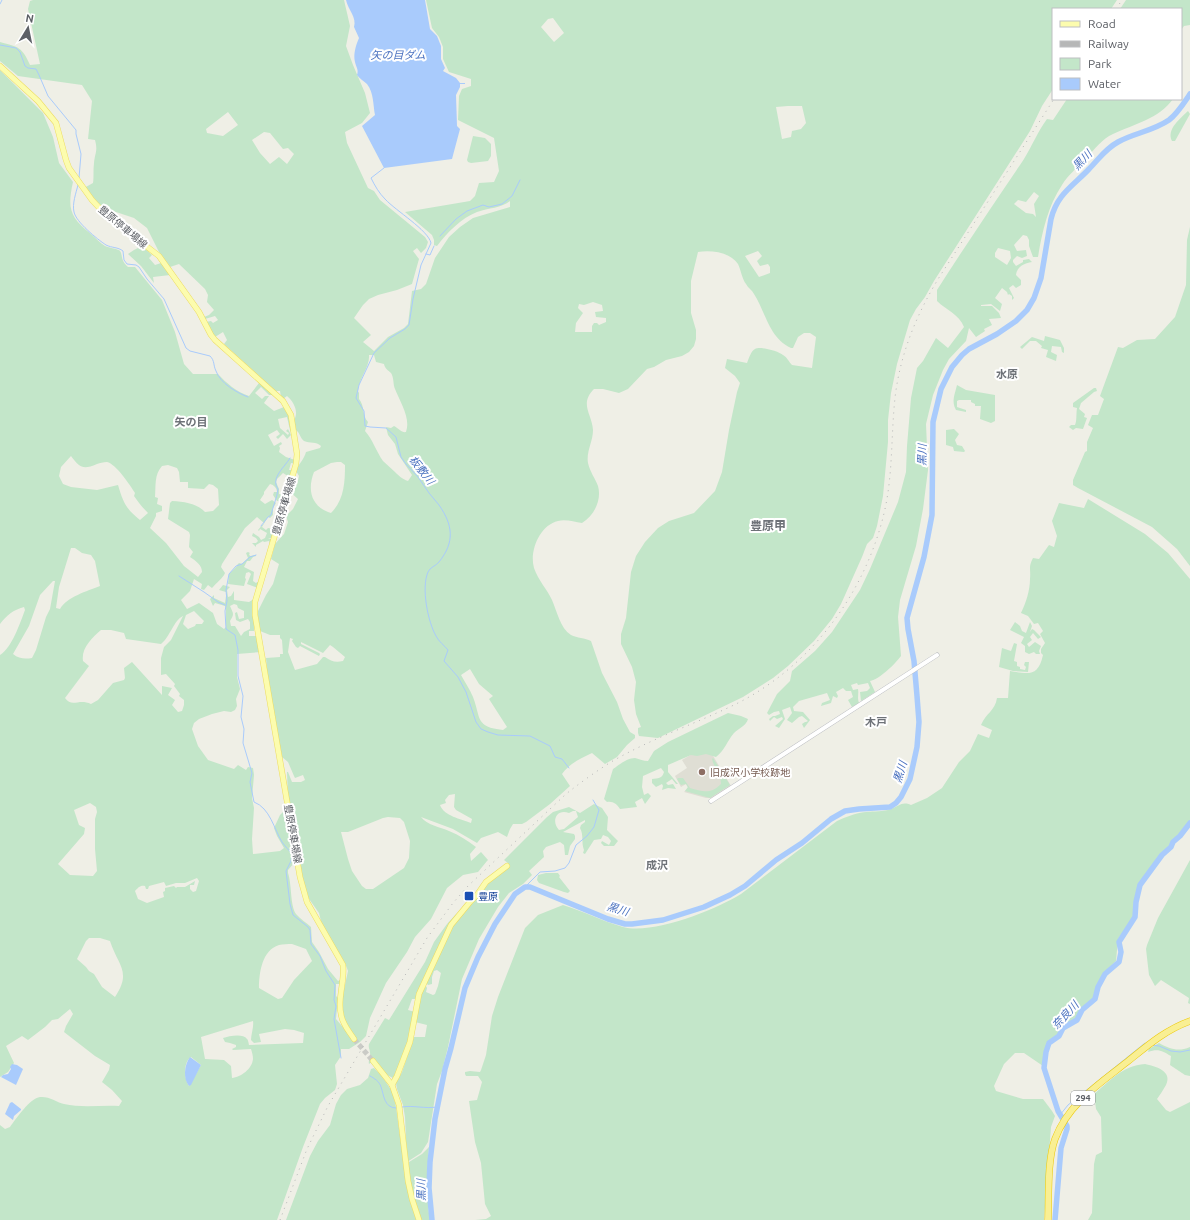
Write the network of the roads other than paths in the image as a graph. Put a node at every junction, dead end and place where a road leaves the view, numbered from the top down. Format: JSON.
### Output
{"nodes":[{"id":1,"x":0,"y":66,"type":"edge"},
{"id":2,"x":937,"y":655,"type":"dead end"},
{"id":3,"x":711,"y":801,"type":"dead end"},
{"id":4,"x":507,"y":866,"type":"dead end"},
{"id":5,"x":1190,"y":1021,"type":"edge"},
{"id":6,"x":354,"y":1039,"type":"tunnel mouth"},
{"id":7,"x":373,"y":1061,"type":"tunnel mouth"},
{"id":8,"x":392,"y":1085,"type":"junction"},
{"id":9,"x":419,"y":1220,"type":"edge"},
{"id":10,"x":1048,"y":1220,"type":"edge"}],
"edges":[{"from":1,"to":6,"type":"main road","name":"豊原停車場線"},
{"from":2,"to":3,"type":"street"},
{"from":4,"to":8,"type":"main road"},
{"from":5,"to":10,"type":"highway","number":"294"},
{"from":7,"to":8,"type":"main road"},
{"from":8,"to":9,"type":"main road"}]}
